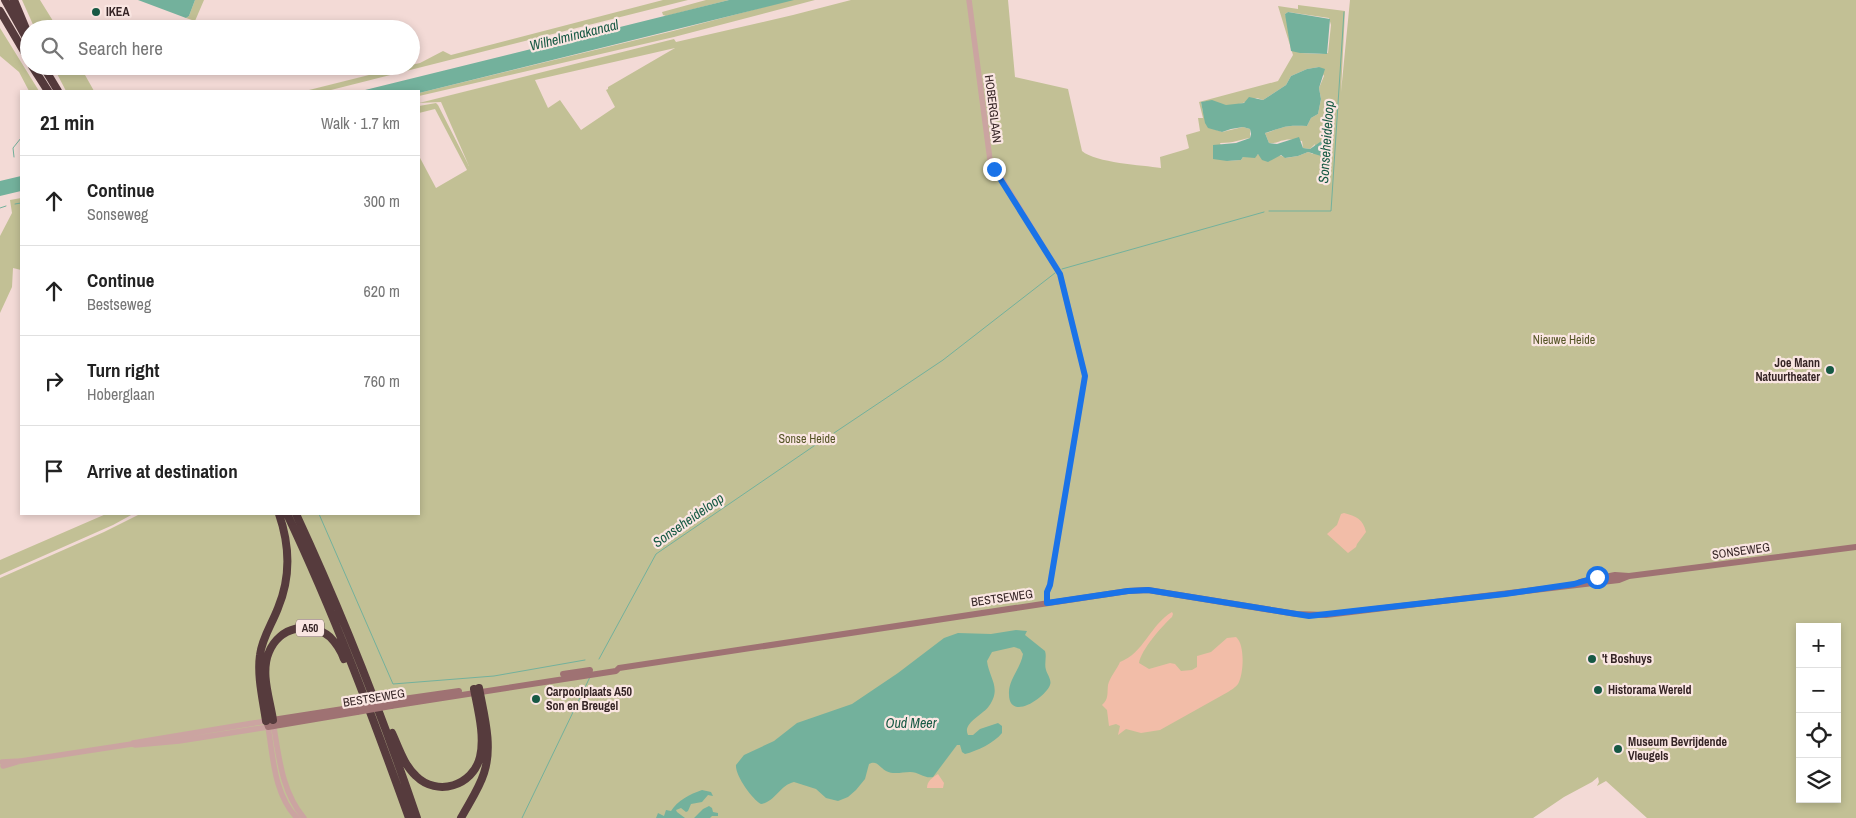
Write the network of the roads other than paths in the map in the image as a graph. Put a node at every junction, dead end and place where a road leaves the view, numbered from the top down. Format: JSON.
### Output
{"nodes":[{"id":1,"x":5,"y":0,"type":"edge"},
{"id":2,"x":14,"y":0,"type":"edge"},
{"id":3,"x":969,"y":0,"type":"edge"},
{"id":4,"x":0,"y":11,"type":"edge"},
{"id":5,"x":22,"y":20,"type":"edge"},
{"id":6,"x":20,"y":27,"type":"edge"},
{"id":7,"x":20,"y":45,"type":"edge"},
{"id":8,"x":38,"y":75,"type":"edge"},
{"id":9,"x":48,"y":75,"type":"edge"},
{"id":10,"x":47,"y":90,"type":"edge"},
{"id":11,"x":57,"y":90,"type":"edge"},
{"id":12,"x":279,"y":515,"type":"edge"},
{"id":13,"x":287,"y":515,"type":"edge"},
{"id":14,"x":296,"y":515,"type":"edge"},
{"id":15,"x":1856,"y":547,"type":"edge"},
{"id":16,"x":1047,"y":603,"type":"junction"},
{"id":17,"x":1420,"y":604,"type":"joint"},
{"id":18,"x":619,"y":668,"type":"junction"},
{"id":19,"x":477,"y":690,"type":"junction"},
{"id":20,"x":377,"y":705,"type":"junction"},
{"id":21,"x":371,"y":712,"type":"junction"},
{"id":22,"x":270,"y":723,"type":"junction"},
{"id":23,"x":1,"y":765,"type":"edge"},
{"id":24,"x":297,"y":818,"type":"edge"},
{"id":25,"x":304,"y":818,"type":"edge"},
{"id":26,"x":408,"y":818,"type":"edge"},
{"id":27,"x":417,"y":818,"type":"edge"},
{"id":28,"x":462,"y":818,"type":"edge"}],
"edges":[{"from":1,"to":6,"type":"highway"},
{"from":2,"to":5,"type":"highway"},
{"from":3,"to":16,"type":"street","name":"HOBERGLAAN"},
{"from":4,"to":7,"type":"highway"},
{"from":8,"to":10,"type":"highway"},
{"from":9,"to":11,"type":"highway"},
{"from":12,"to":22,"type":"highway"},
{"from":13,"to":21,"type":"highway","number":"A50"},
{"from":14,"to":20,"type":"highway","number":"A50"},
{"from":15,"to":17,"type":"main road","name":"SONSEWEG"},
{"from":16,"to":17,"type":"main road","name":"BESTSEWEG"},
{"from":16,"to":18,"type":"main road","name":"BESTSEWEG"},
{"from":18,"to":19,"type":"main road","name":"BESTSEWEG"},
{"from":18,"to":19,"type":"main road","name":"BESTSEWEG"},
{"from":19,"to":20,"type":"highway","number":"A50"},
{"from":19,"to":22,"type":"main road","name":"BESTSEWEG","bridge":true},
{"from":19,"to":28,"type":"highway"},
{"from":20,"to":27,"type":"highway","number":"A50"},
{"from":21,"to":22,"type":"highway","number":"A50"},
{"from":21,"to":26,"type":"highway","number":"A50"},
{"from":22,"to":23,"type":"street","name":"BESTSEWEG"},
{"from":22,"to":24,"type":"street"},
{"from":22,"to":25,"type":"street"}]}
